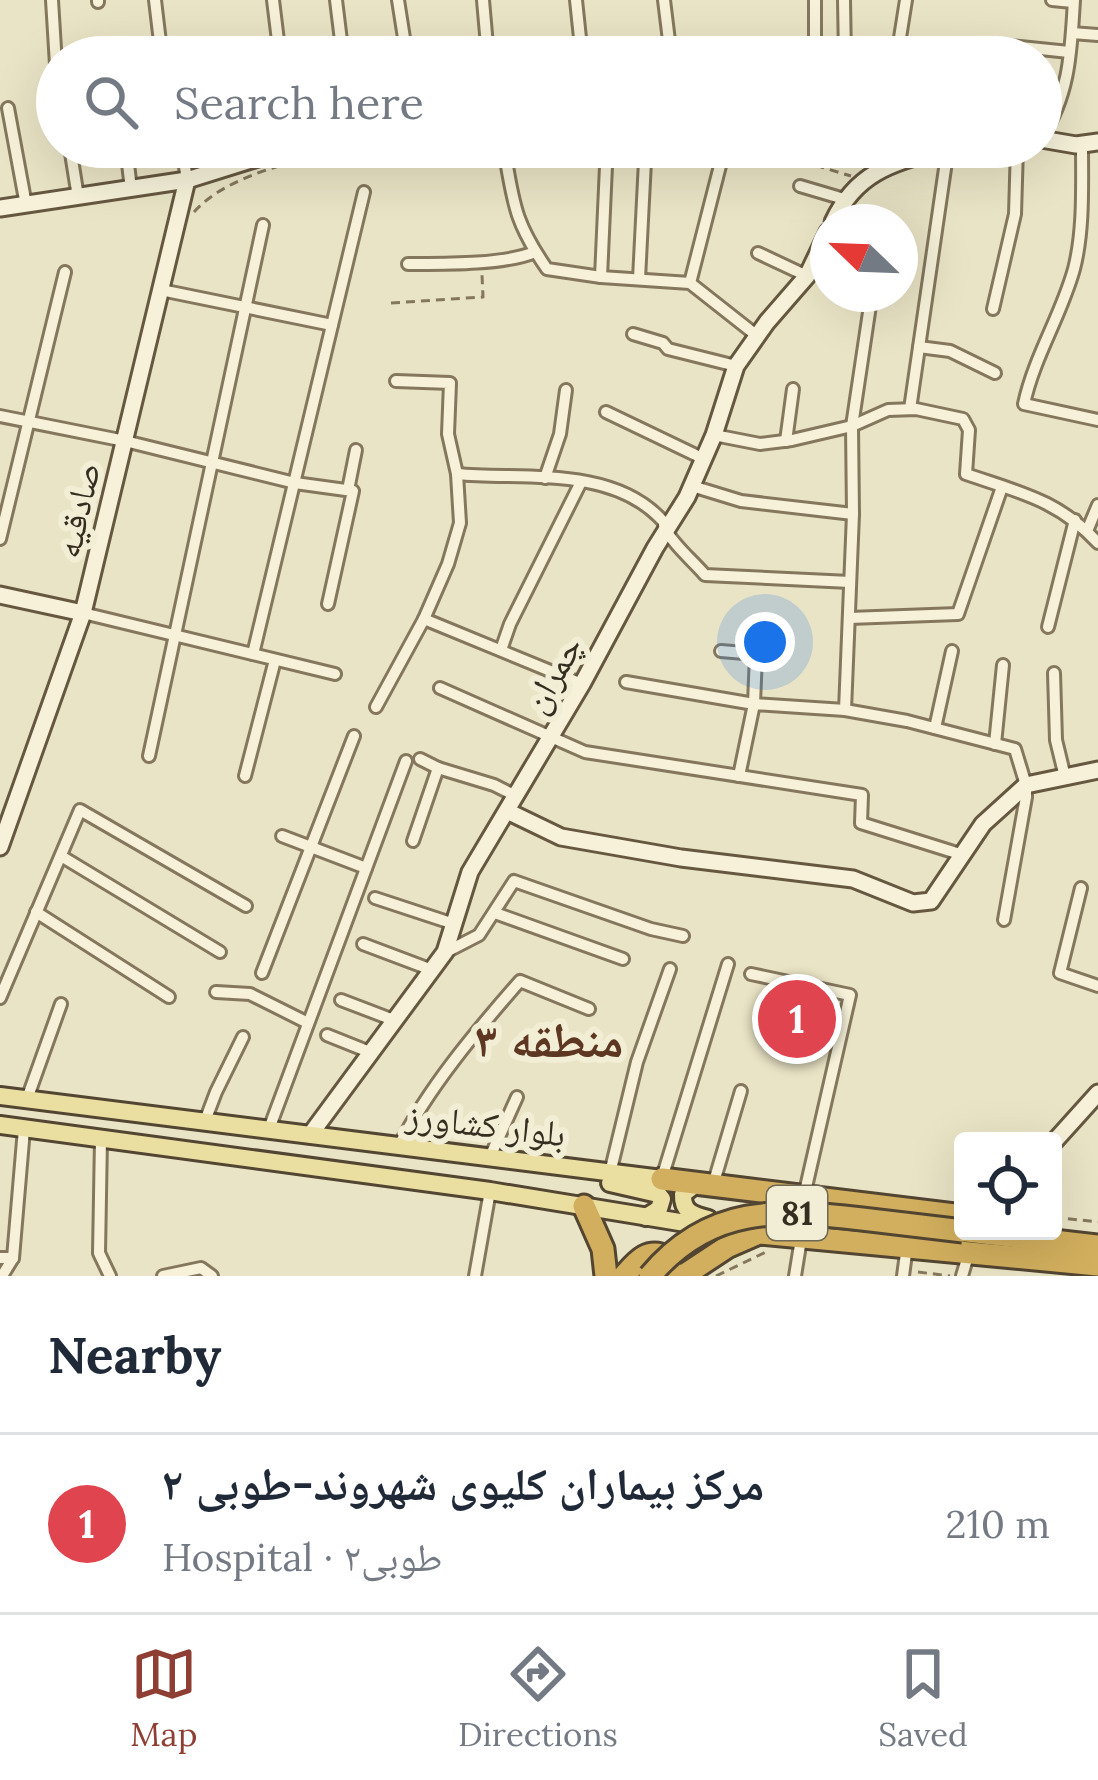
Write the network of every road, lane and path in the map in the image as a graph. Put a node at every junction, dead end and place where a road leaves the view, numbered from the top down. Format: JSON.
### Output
{"nodes":[{"id":1,"x":52,"y":0,"type":"edge"},
{"id":2,"x":155,"y":0,"type":"edge"},
{"id":3,"x":273,"y":0,"type":"edge"},
{"id":4,"x":336,"y":0,"type":"edge"},
{"id":5,"x":398,"y":0,"type":"edge"},
{"id":6,"x":483,"y":0,"type":"edge"},
{"id":7,"x":576,"y":0,"type":"edge"},
{"id":8,"x":664,"y":0,"type":"edge"},
{"id":9,"x":815,"y":0,"type":"edge"},
{"id":10,"x":844,"y":0,"type":"edge"},
{"id":11,"x":906,"y":0,"type":"edge"},
{"id":12,"x":1052,"y":0,"type":"edge"},
{"id":13,"x":1074,"y":1,"type":"edge"},
{"id":14,"x":1072,"y":33,"type":"junction"},
{"id":15,"x":1098,"y":35,"type":"edge"},
{"id":16,"x":54,"y":36,"type":"edge"},
{"id":17,"x":159,"y":36,"type":"edge"},
{"id":18,"x":277,"y":36,"type":"edge"},
{"id":19,"x":341,"y":36,"type":"edge"},
{"id":20,"x":403,"y":36,"type":"edge"},
{"id":21,"x":486,"y":36,"type":"edge"},
{"id":22,"x":580,"y":36,"type":"edge"},
{"id":23,"x":668,"y":36,"type":"edge"},
{"id":24,"x":814,"y":36,"type":"edge"},
{"id":25,"x":845,"y":36,"type":"edge"},
{"id":26,"x":900,"y":36,"type":"edge"},
{"id":27,"x":1062,"y":51,"type":"edge"},
{"id":28,"x":1069,"y":52,"type":"junction"},
{"id":29,"x":1062,"y":99,"type":"edge"},
{"id":30,"x":8,"y":109,"type":"dead end"},
{"id":31,"x":1090,"y":143,"type":"edge"},
{"id":32,"x":73,"y":168,"type":"edge"},
{"id":33,"x":129,"y":168,"type":"edge"},
{"id":34,"x":185,"y":168,"type":"edge"},
{"id":35,"x":223,"y":168,"type":"edge"},
{"id":36,"x":278,"y":168,"type":"edge"},
{"id":37,"x":507,"y":168,"type":"edge"},
{"id":38,"x":606,"y":168,"type":"edge"},
{"id":39,"x":645,"y":168,"type":"edge"},
{"id":40,"x":719,"y":168,"type":"edge"},
{"id":41,"x":824,"y":168,"type":"edge"},
{"id":42,"x":881,"y":168,"type":"edge"},
{"id":43,"x":946,"y":168,"type":"edge"},
{"id":44,"x":1017,"y":168,"type":"edge"},
{"id":45,"x":187,"y":179,"type":"junction"},
{"id":46,"x":864,"y":180,"type":"junction"},
{"id":47,"x":800,"y":186,"type":"dead end"},
{"id":48,"x":131,"y":189,"type":"junction"},
{"id":49,"x":364,"y":192,"type":"dead end"},
{"id":50,"x":78,"y":197,"type":"junction"},
{"id":51,"x":844,"y":199,"type":"junction"},
{"id":52,"x":842,"y":204,"type":"edge"},
{"id":53,"x":26,"y":205,"type":"junction"},
{"id":54,"x":0,"y":208,"type":"edge"},
{"id":55,"x":262,"y":224,"type":"dead end"},
{"id":56,"x":175,"y":232,"type":"junction"},
{"id":57,"x":535,"y":252,"type":"junction"},
{"id":58,"x":758,"y":254,"type":"dead end"},
{"id":59,"x":481,"y":261,"type":"junction"},
{"id":60,"x":408,"y":264,"type":"dead end"},
{"id":61,"x":810,"y":270,"type":"edge"},
{"id":62,"x":65,"y":272,"type":"dead end"},
{"id":63,"x":807,"y":276,"type":"junction"},
{"id":64,"x":602,"y":277,"type":"junction"},
{"id":65,"x":639,"y":279,"type":"junction"},
{"id":66,"x":690,"y":283,"type":"junction"},
{"id":67,"x":161,"y":290,"type":"junction"},
{"id":68,"x":391,"y":303,"type":"dead end"},
{"id":69,"x":244,"y":307,"type":"junction"},
{"id":70,"x":993,"y":309,"type":"dead end"},
{"id":71,"x":870,"y":312,"type":"edge"},
{"id":72,"x":332,"y":325,"type":"junction"},
{"id":73,"x":634,"y":334,"type":"dead end"},
{"id":74,"x":756,"y":335,"type":"junction"},
{"id":75,"x":919,"y":347,"type":"junction"},
{"id":76,"x":736,"y":366,"type":"junction"},
{"id":77,"x":994,"y":373,"type":"dead end"},
{"id":78,"x":396,"y":381,"type":"dead end"},
{"id":79,"x":793,"y":389,"type":"dead end"},
{"id":80,"x":566,"y":390,"type":"dead end"},
{"id":81,"x":910,"y":410,"type":"junction"},
{"id":82,"x":606,"y":412,"type":"dead end"},
{"id":83,"x":0,"y":416,"type":"edge"},
{"id":84,"x":1098,"y":420,"type":"edge"},
{"id":85,"x":27,"y":422,"type":"junction"},
{"id":86,"x":852,"y":426,"type":"junction"},
{"id":87,"x":714,"y":435,"type":"junction"},
{"id":88,"x":786,"y":441,"type":"junction"},
{"id":89,"x":124,"y":442,"type":"junction"},
{"id":90,"x":356,"y":450,"type":"dead end"},
{"id":91,"x":704,"y":459,"type":"junction"},
{"id":92,"x":210,"y":462,"type":"junction"},
{"id":93,"x":457,"y":474,"type":"junction"},
{"id":94,"x":545,"y":478,"type":"junction"},
{"id":95,"x":581,"y":482,"type":"junction"},
{"id":96,"x":295,"y":483,"type":"junction"},
{"id":97,"x":692,"y":486,"type":"junction"},
{"id":98,"x":1002,"y":487,"type":"junction"},
{"id":99,"x":348,"y":490,"type":"junction"},
{"id":100,"x":1098,"y":505,"type":"edge"},
{"id":101,"x":853,"y":514,"type":"junction"},
{"id":102,"x":1075,"y":520,"type":"junction"},
{"id":103,"x":1087,"y":531,"type":"junction"},
{"id":104,"x":667,"y":532,"type":"junction"},
{"id":105,"x":0,"y":539,"type":"edge"},
{"id":106,"x":1098,"y":543,"type":"edge"},
{"id":107,"x":850,"y":582,"type":"junction"},
{"id":108,"x":0,"y":595,"type":"edge"},
{"id":109,"x":328,"y":604,"type":"dead end"},
{"id":110,"x":83,"y":613,"type":"junction"},
{"id":111,"x":849,"y":618,"type":"junction"},
{"id":112,"x":424,"y":619,"type":"junction"},
{"id":113,"x":1048,"y":626,"type":"dead end"},
{"id":114,"x":172,"y":635,"type":"junction"},
{"id":115,"x":501,"y":650,"type":"junction"},
{"id":116,"x":721,"y":651,"type":"dead end"},
{"id":117,"x":952,"y":651,"type":"dead end"},
{"id":118,"x":254,"y":654,"type":"junction"},
{"id":119,"x":275,"y":660,"type":"junction"},
{"id":120,"x":1003,"y":665,"type":"dead end"},
{"id":121,"x":1054,"y":673,"type":"dead end"},
{"id":122,"x":334,"y":674,"type":"dead end"},
{"id":123,"x":626,"y":682,"type":"dead end"},
{"id":124,"x":582,"y":684,"type":"junction"},
{"id":125,"x":440,"y":688,"type":"dead end"},
{"id":126,"x":754,"y":704,"type":"junction"},
{"id":127,"x":376,"y":707,"type":"dead end"},
{"id":128,"x":845,"y":710,"type":"junction"},
{"id":129,"x":934,"y":728,"type":"junction"},
{"id":130,"x":355,"y":736,"type":"dead end"},
{"id":131,"x":550,"y":738,"type":"junction"},
{"id":132,"x":995,"y":744,"type":"junction"},
{"id":133,"x":148,"y":756,"type":"dead end"},
{"id":134,"x":420,"y":759,"type":"dead end"},
{"id":135,"x":406,"y":761,"type":"dead end"},
{"id":136,"x":438,"y":768,"type":"junction"},
{"id":137,"x":1098,"y":770,"type":"edge"},
{"id":138,"x":244,"y":776,"type":"dead end"},
{"id":139,"x":740,"y":776,"type":"junction"},
{"id":140,"x":1064,"y":777,"type":"junction"},
{"id":141,"x":1026,"y":785,"type":"junction"},
{"id":142,"x":512,"y":804,"type":"junction"},
{"id":143,"x":282,"y":836,"type":"dead end"},
{"id":144,"x":412,"y":841,"type":"dead end"},
{"id":145,"x":0,"y":847,"type":"edge"},
{"id":146,"x":310,"y":847,"type":"junction"},
{"id":147,"x":963,"y":855,"type":"junction"},
{"id":148,"x":61,"y":856,"type":"junction"},
{"id":149,"x":366,"y":868,"type":"junction"},
{"id":150,"x":1082,"y":888,"type":"dead end"},
{"id":151,"x":375,"y":898,"type":"dead end"},
{"id":152,"x":246,"y":906,"type":"dead end"},
{"id":153,"x":37,"y":912,"type":"junction"},
{"id":154,"x":495,"y":913,"type":"junction"},
{"id":155,"x":1004,"y":920,"type":"dead end"},
{"id":156,"x":454,"y":924,"type":"junction"},
{"id":157,"x":683,"y":937,"type":"dead end"},
{"id":158,"x":363,"y":944,"type":"dead end"},
{"id":159,"x":220,"y":952,"type":"dead end"},
{"id":160,"x":445,"y":952,"type":"junction"},
{"id":161,"x":623,"y":959,"type":"dead end"},
{"id":162,"x":728,"y":964,"type":"dead end"},
{"id":163,"x":670,"y":969,"type":"dead end"},
{"id":164,"x":432,"y":970,"type":"junction"},
{"id":165,"x":262,"y":973,"type":"dead end"},
{"id":166,"x":751,"y":974,"type":"dead end"},
{"id":167,"x":1098,"y":986,"type":"edge"},
{"id":168,"x":216,"y":992,"type":"dead end"},
{"id":169,"x":169,"y":997,"type":"dead end"},
{"id":170,"x":0,"y":998,"type":"edge"},
{"id":171,"x":340,"y":1000,"type":"dead end"},
{"id":172,"x":61,"y":1004,"type":"dead end"},
{"id":173,"x":590,"y":1010,"type":"dead end"},
{"id":174,"x":396,"y":1021,"type":"junction"},
{"id":175,"x":308,"y":1023,"type":"junction"},
{"id":176,"x":327,"y":1035,"type":"dead end"},
{"id":177,"x":243,"y":1037,"type":"dead end"},
{"id":178,"x":372,"y":1053,"type":"junction"},
{"id":179,"x":741,"y":1091,"type":"dead end"},
{"id":180,"x":1098,"y":1094,"type":"edge"},
{"id":181,"x":0,"y":1096,"type":"edge"},
{"id":182,"x":517,"y":1097,"type":"dead end"},
{"id":183,"x":27,"y":1099,"type":"junction"},
{"id":184,"x":206,"y":1121,"type":"junction"},
{"id":185,"x":0,"y":1125,"type":"edge"},
{"id":186,"x":24,"y":1129,"type":"junction"},
{"id":187,"x":269,"y":1130,"type":"junction"},
{"id":188,"x":1062,"y":1133,"type":"edge"},
{"id":189,"x":310,"y":1135,"type":"junction"},
{"id":190,"x":100,"y":1139,"type":"junction"},
{"id":191,"x":399,"y":1146,"type":"junction"},
{"id":192,"x":490,"y":1157,"type":"junction"},
{"id":193,"x":535,"y":1163,"type":"junction"},
{"id":194,"x":610,"y":1173,"type":"junction"},
{"id":195,"x":662,"y":1179,"type":"junction"},
{"id":196,"x":705,"y":1184,"type":"junction"},
{"id":197,"x":490,"y":1191,"type":"junction"},
{"id":198,"x":804,"y":1196,"type":"junction"},
{"id":199,"x":584,"y":1207,"type":"junction"},
{"id":200,"x":954,"y":1215,"type":"edge"},
{"id":201,"x":645,"y":1217,"type":"junction"},
{"id":202,"x":1062,"y":1218,"type":"edge"},
{"id":203,"x":1098,"y":1222,"type":"edge"},
{"id":204,"x":1062,"y":1228,"type":"edge"},
{"id":205,"x":759,"y":1233,"type":"junction"},
{"id":206,"x":1098,"y":1233,"type":"edge"},
{"id":207,"x":954,"y":1234,"type":"edge"},
{"id":208,"x":802,"y":1235,"type":"junction"},
{"id":209,"x":954,"y":1239,"type":"edge"},
{"id":210,"x":970,"y":1240,"type":"edge"},
{"id":211,"x":981,"y":1240,"type":"edge"},
{"id":212,"x":1022,"y":1240,"type":"edge"},
{"id":213,"x":908,"y":1246,"type":"junction"},
{"id":214,"x":1098,"y":1246,"type":"edge"},
{"id":215,"x":7,"y":1258,"type":"edge"},
{"id":216,"x":1098,"y":1265,"type":"edge"},
{"id":217,"x":1056,"y":1269,"type":"edge"},
{"id":218,"x":207,"y":1272,"type":"edge"},
{"id":219,"x":904,"y":1274,"type":"edge"},
{"id":220,"x":2,"y":1276,"type":"edge"},
{"id":221,"x":110,"y":1276,"type":"edge"},
{"id":222,"x":163,"y":1276,"type":"edge"},
{"id":223,"x":475,"y":1276,"type":"edge"},
{"id":224,"x":606,"y":1276,"type":"edge"},
{"id":225,"x":624,"y":1276,"type":"edge"},
{"id":226,"x":650,"y":1276,"type":"edge"},
{"id":227,"x":670,"y":1276,"type":"edge"},
{"id":228,"x":683,"y":1276,"type":"edge"},
{"id":229,"x":716,"y":1276,"type":"edge"},
{"id":230,"x":795,"y":1276,"type":"edge"},
{"id":231,"x":958,"y":1276,"type":"edge"}],
"edges":[{"from":1,"to":16,"type":"street"},
{"from":2,"to":17,"type":"street"},
{"from":3,"to":18,"type":"street"},
{"from":4,"to":19,"type":"street"},
{"from":5,"to":20,"type":"street"},
{"from":6,"to":21,"type":"street"},
{"from":7,"to":22,"type":"street"},
{"from":8,"to":23,"type":"street"},
{"from":9,"to":24,"type":"street"},
{"from":10,"to":25,"type":"street"},
{"from":11,"to":26,"type":"street"},
{"from":12,"to":13,"type":"street"},
{"from":13,"to":14,"type":"street"},
{"from":14,"to":15,"type":"street"},
{"from":14,"to":28,"type":"street"},
{"from":27,"to":28,"type":"street"},
{"from":28,"to":29,"type":"street"},
{"from":30,"to":53,"type":"street"},
{"from":31,"to":84,"type":"street"},
{"from":32,"to":50,"type":"street"},
{"from":33,"to":48,"type":"street"},
{"from":34,"to":45,"type":"street"},
{"from":35,"to":45,"type":"street"},
{"from":36,"to":56,"type":"path"},
{"from":37,"to":57,"type":"street"},
{"from":38,"to":64,"type":"street"},
{"from":39,"to":65,"type":"street"},
{"from":40,"to":66,"type":"street"},
{"from":41,"to":46,"type":"path"},
{"from":42,"to":46,"type":"street"},
{"from":43,"to":75,"type":"street"},
{"from":44,"to":70,"type":"street"},
{"from":45,"to":48,"type":"street"},
{"from":45,"to":56,"type":"street","name":"صادقیه"},
{"from":46,"to":51,"type":"street"},
{"from":47,"to":51,"type":"street"},
{"from":48,"to":50,"type":"street"},
{"from":49,"to":72,"type":"street"},
{"from":50,"to":53,"type":"street"},
{"from":51,"to":52,"type":"street"},
{"from":53,"to":54,"type":"street"},
{"from":55,"to":69,"type":"street"},
{"from":56,"to":67,"type":"street","name":"صادقیه"},
{"from":57,"to":59,"type":"street"},
{"from":57,"to":64,"type":"street"},
{"from":58,"to":63,"type":"street"},
{"from":59,"to":60,"type":"street"},
{"from":59,"to":68,"type":"path"},
{"from":61,"to":63,"type":"street","name":"چمران"},
{"from":62,"to":85,"type":"street"},
{"from":63,"to":74,"type":"street","name":"چمران"},
{"from":64,"to":65,"type":"street"},
{"from":65,"to":66,"type":"street"},
{"from":66,"to":74,"type":"street"},
{"from":67,"to":69,"type":"street"},
{"from":67,"to":89,"type":"street","name":"صادقیه"},
{"from":69,"to":72,"type":"street"},
{"from":69,"to":92,"type":"street"},
{"from":71,"to":86,"type":"street"},
{"from":72,"to":96,"type":"street"},
{"from":73,"to":76,"type":"street"},
{"from":74,"to":76,"type":"street","name":"چمران"},
{"from":75,"to":77,"type":"street"},
{"from":75,"to":81,"type":"street"},
{"from":76,"to":87,"type":"street","name":"چمران"},
{"from":78,"to":93,"type":"street"},
{"from":79,"to":88,"type":"street"},
{"from":80,"to":94,"type":"street"},
{"from":81,"to":86,"type":"street"},
{"from":81,"to":98,"type":"street"},
{"from":82,"to":91,"type":"street"},
{"from":83,"to":85,"type":"street"},
{"from":85,"to":89,"type":"street"},
{"from":85,"to":105,"type":"street"},
{"from":86,"to":88,"type":"street"},
{"from":86,"to":101,"type":"street"},
{"from":87,"to":88,"type":"street"},
{"from":87,"to":91,"type":"street","name":"چمران"},
{"from":89,"to":92,"type":"street"},
{"from":89,"to":110,"type":"street","name":"صادقیه"},
{"from":90,"to":99,"type":"street"},
{"from":91,"to":97,"type":"street","name":"چمران"},
{"from":92,"to":96,"type":"street"},
{"from":92,"to":114,"type":"street"},
{"from":93,"to":94,"type":"street"},
{"from":93,"to":112,"type":"street"},
{"from":94,"to":95,"type":"street"},
{"from":95,"to":104,"type":"street"},
{"from":95,"to":115,"type":"street"},
{"from":96,"to":99,"type":"street"},
{"from":96,"to":118,"type":"street"},
{"from":97,"to":101,"type":"street"},
{"from":97,"to":104,"type":"street","name":"چمران"},
{"from":98,"to":102,"type":"street"},
{"from":98,"to":111,"type":"street"},
{"from":99,"to":109,"type":"street"},
{"from":100,"to":103,"type":"street"},
{"from":101,"to":107,"type":"street"},
{"from":102,"to":103,"type":"street"},
{"from":102,"to":113,"type":"street"},
{"from":103,"to":106,"type":"street"},
{"from":104,"to":107,"type":"street"},
{"from":104,"to":124,"type":"street","name":"چمران"},
{"from":107,"to":111,"type":"street"},
{"from":108,"to":110,"type":"street"},
{"from":110,"to":114,"type":"street"},
{"from":110,"to":145,"type":"street","name":"صادقیه"},
{"from":111,"to":128,"type":"street"},
{"from":112,"to":115,"type":"street"},
{"from":112,"to":127,"type":"street"},
{"from":114,"to":118,"type":"street"},
{"from":114,"to":133,"type":"street"},
{"from":115,"to":124,"type":"street"},
{"from":116,"to":126,"type":"street"},
{"from":117,"to":129,"type":"street"},
{"from":118,"to":119,"type":"street"},
{"from":119,"to":122,"type":"street"},
{"from":119,"to":138,"type":"street"},
{"from":120,"to":132,"type":"street"},
{"from":121,"to":140,"type":"street"},
{"from":123,"to":126,"type":"street"},
{"from":124,"to":131,"type":"street","name":"چمران"},
{"from":125,"to":131,"type":"street"},
{"from":126,"to":128,"type":"street"},
{"from":126,"to":139,"type":"street"},
{"from":128,"to":129,"type":"street"},
{"from":129,"to":132,"type":"street"},
{"from":130,"to":146,"type":"street"},
{"from":131,"to":139,"type":"street"},
{"from":131,"to":142,"type":"street","name":"چمران"},
{"from":132,"to":141,"type":"street"},
{"from":134,"to":136,"type":"street"},
{"from":135,"to":149,"type":"street"},
{"from":136,"to":142,"type":"street"},
{"from":136,"to":144,"type":"street"},
{"from":137,"to":140,"type":"street"},
{"from":139,"to":147,"type":"street"},
{"from":140,"to":141,"type":"street"},
{"from":141,"to":147,"type":"street"},
{"from":141,"to":155,"type":"street"},
{"from":142,"to":147,"type":"street"},
{"from":142,"to":156,"type":"street","name":"چمران"},
{"from":143,"to":146,"type":"street"},
{"from":146,"to":149,"type":"street"},
{"from":146,"to":165,"type":"street"},
{"from":148,"to":152,"type":"street"},
{"from":148,"to":153,"type":"street"},
{"from":148,"to":159,"type":"street"},
{"from":149,"to":175,"type":"street"},
{"from":150,"to":167,"type":"street"},
{"from":151,"to":156,"type":"street"},
{"from":153,"to":169,"type":"street"},
{"from":153,"to":170,"type":"street"},
{"from":154,"to":157,"type":"street"},
{"from":154,"to":160,"type":"street"},
{"from":154,"to":161,"type":"street"},
{"from":156,"to":160,"type":"street","name":"چمران"},
{"from":158,"to":164,"type":"street"},
{"from":160,"to":164,"type":"street","name":"چمران"},
{"from":162,"to":195,"type":"street"},
{"from":163,"to":194,"type":"street"},
{"from":164,"to":174,"type":"street","name":"چمران"},
{"from":166,"to":198,"type":"street"},
{"from":168,"to":175,"type":"street"},
{"from":171,"to":174,"type":"street"},
{"from":172,"to":183,"type":"street"},
{"from":173,"to":191,"type":"street"},
{"from":174,"to":178,"type":"street","name":"چمران"},
{"from":175,"to":187,"type":"street"},
{"from":176,"to":178,"type":"street"},
{"from":177,"to":184,"type":"street"},
{"from":178,"to":189,"type":"street","name":"چمران"},
{"from":179,"to":196,"type":"street"},
{"from":180,"to":188,"type":"street"},
{"from":181,"to":183,"type":"main road","name":"بلوار کشاورز"},
{"from":182,"to":192,"type":"street"},
{"from":183,"to":184,"type":"main road","name":"بلوار کشاورز"},
{"from":184,"to":187,"type":"main road","name":"بلوار کشاورز"},
{"from":185,"to":186,"type":"main road","name":"بلوار کشاورز"},
{"from":186,"to":190,"type":"main road","name":"بلوار کشاورز"},
{"from":186,"to":215,"type":"street"},
{"from":187,"to":189,"type":"main road","name":"بلوار کشاورز"},
{"from":189,"to":191,"type":"main road","name":"بلوار کشاورز"},
{"from":190,"to":197,"type":"main road","name":"بلوار کشاورز"},
{"from":190,"to":221,"type":"street"},
{"from":191,"to":192,"type":"main road","name":"بلوار کشاورز"},
{"from":192,"to":193,"type":"main road","name":"بلوار کشاورز"},
{"from":193,"to":194,"type":"main road","name":"بلوار کشاورز"},
{"from":193,"to":201,"type":"main road"},
{"from":194,"to":195,"type":"main road","name":"بلوار کشاورز"},
{"from":195,"to":196,"type":"highway","name":"بلوار کشاورز"},
{"from":196,"to":198,"type":"highway","name":"بلوار کشاورز"},
{"from":196,"to":205,"type":"main road"},
{"from":197,"to":199,"type":"main road","name":"بلوار کشاورز"},
{"from":197,"to":223,"type":"street"},
{"from":198,"to":200,"type":"highway","name":"بلوار کشاورز"},
{"from":199,"to":201,"type":"main road","name":"بلوار کشاورز"},
{"from":199,"to":224,"type":"highway"},
{"from":201,"to":205,"type":"main road","name":"بلوار کشاورز"},
{"from":202,"to":203,"type":"path"},
{"from":204,"to":206,"type":"highway"},
{"from":205,"to":208,"type":"highway","number":"81"},
{"from":205,"to":228,"type":"highway","number":"81"},
{"from":207,"to":226,"type":"highway","number":"81","bridge":true},
{"from":208,"to":213,"type":"highway","number":"81"},
{"from":208,"to":229,"type":"path"},
{"from":208,"to":230,"type":"street"},
{"from":209,"to":213,"type":"highway","number":"81"},
{"from":210,"to":231,"type":"street"},
{"from":211,"to":217,"type":"highway","number":"81"},
{"from":212,"to":214,"type":"highway","number":"81"},
{"from":213,"to":219,"type":"street"},
{"from":215,"to":220,"type":"street"},
{"from":216,"to":217,"type":"highway","number":"81"},
{"from":218,"to":222,"type":"street"},
{"from":219,"to":231,"type":"path"},
{"from":225,"to":227,"type":"highway"}]}
